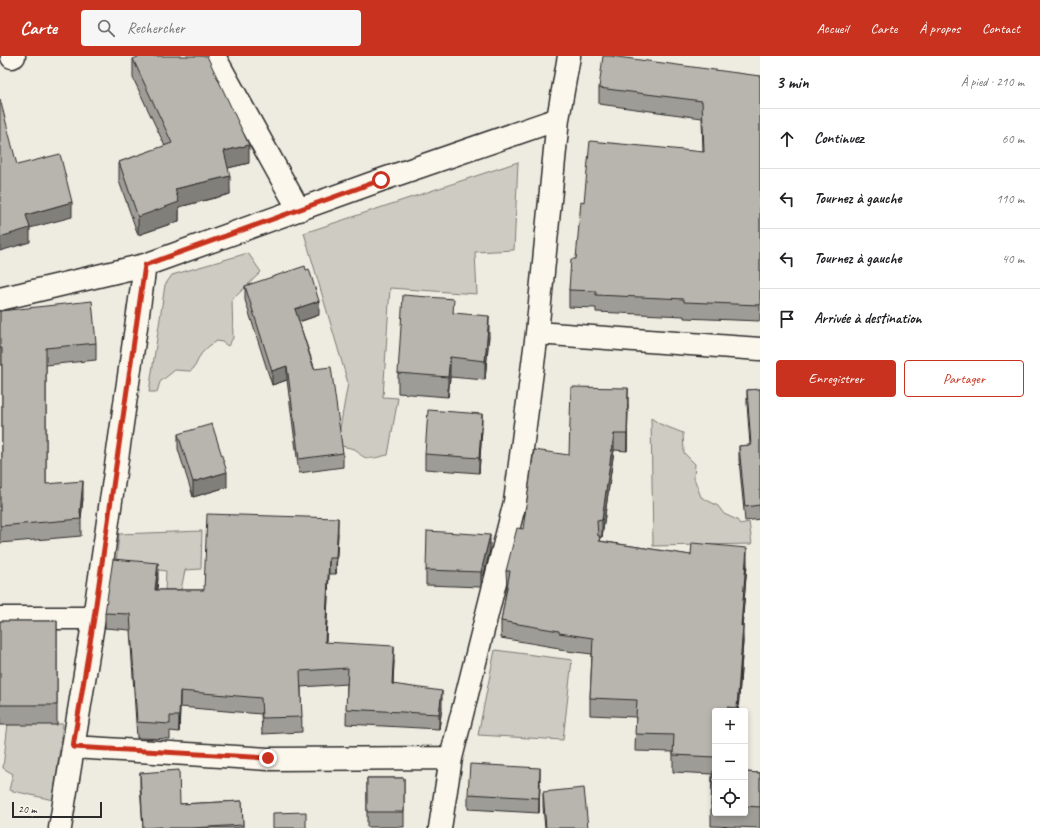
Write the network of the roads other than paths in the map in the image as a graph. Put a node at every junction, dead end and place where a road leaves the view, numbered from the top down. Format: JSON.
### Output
{"nodes":[{"id":1,"x":214,"y":56,"type":"edge"},
{"id":2,"x":569,"y":56,"type":"edge"},
{"id":3,"x":558,"y":119,"type":"junction"},
{"id":4,"x":299,"y":210,"type":"junction"},
{"id":5,"x":145,"y":265,"type":"junction"},
{"id":6,"x":0,"y":299,"type":"edge"},
{"id":7,"x":537,"y":333,"type":"junction"},
{"id":8,"x":760,"y":349,"type":"edge"},
{"id":9,"x":0,"y":618,"type":"edge"},
{"id":10,"x":94,"y":618,"type":"junction"},
{"id":11,"x":73,"y":747,"type":"junction"},
{"id":12,"x":451,"y":758,"type":"junction"},
{"id":13,"x":60,"y":828,"type":"edge"},
{"id":14,"x":440,"y":828,"type":"edge"}],
"edges":[{"from":1,"to":4,"type":"street"},
{"from":2,"to":3,"type":"street"},
{"from":3,"to":4,"type":"street"},
{"from":3,"to":7,"type":"street"},
{"from":4,"to":5,"type":"street"},
{"from":5,"to":6,"type":"street"},
{"from":5,"to":10,"type":"street"},
{"from":7,"to":8,"type":"street"},
{"from":7,"to":12,"type":"street"},
{"from":9,"to":10,"type":"street"},
{"from":10,"to":11,"type":"street"},
{"from":11,"to":12,"type":"street"},
{"from":11,"to":13,"type":"street"},
{"from":12,"to":14,"type":"street"}]}
